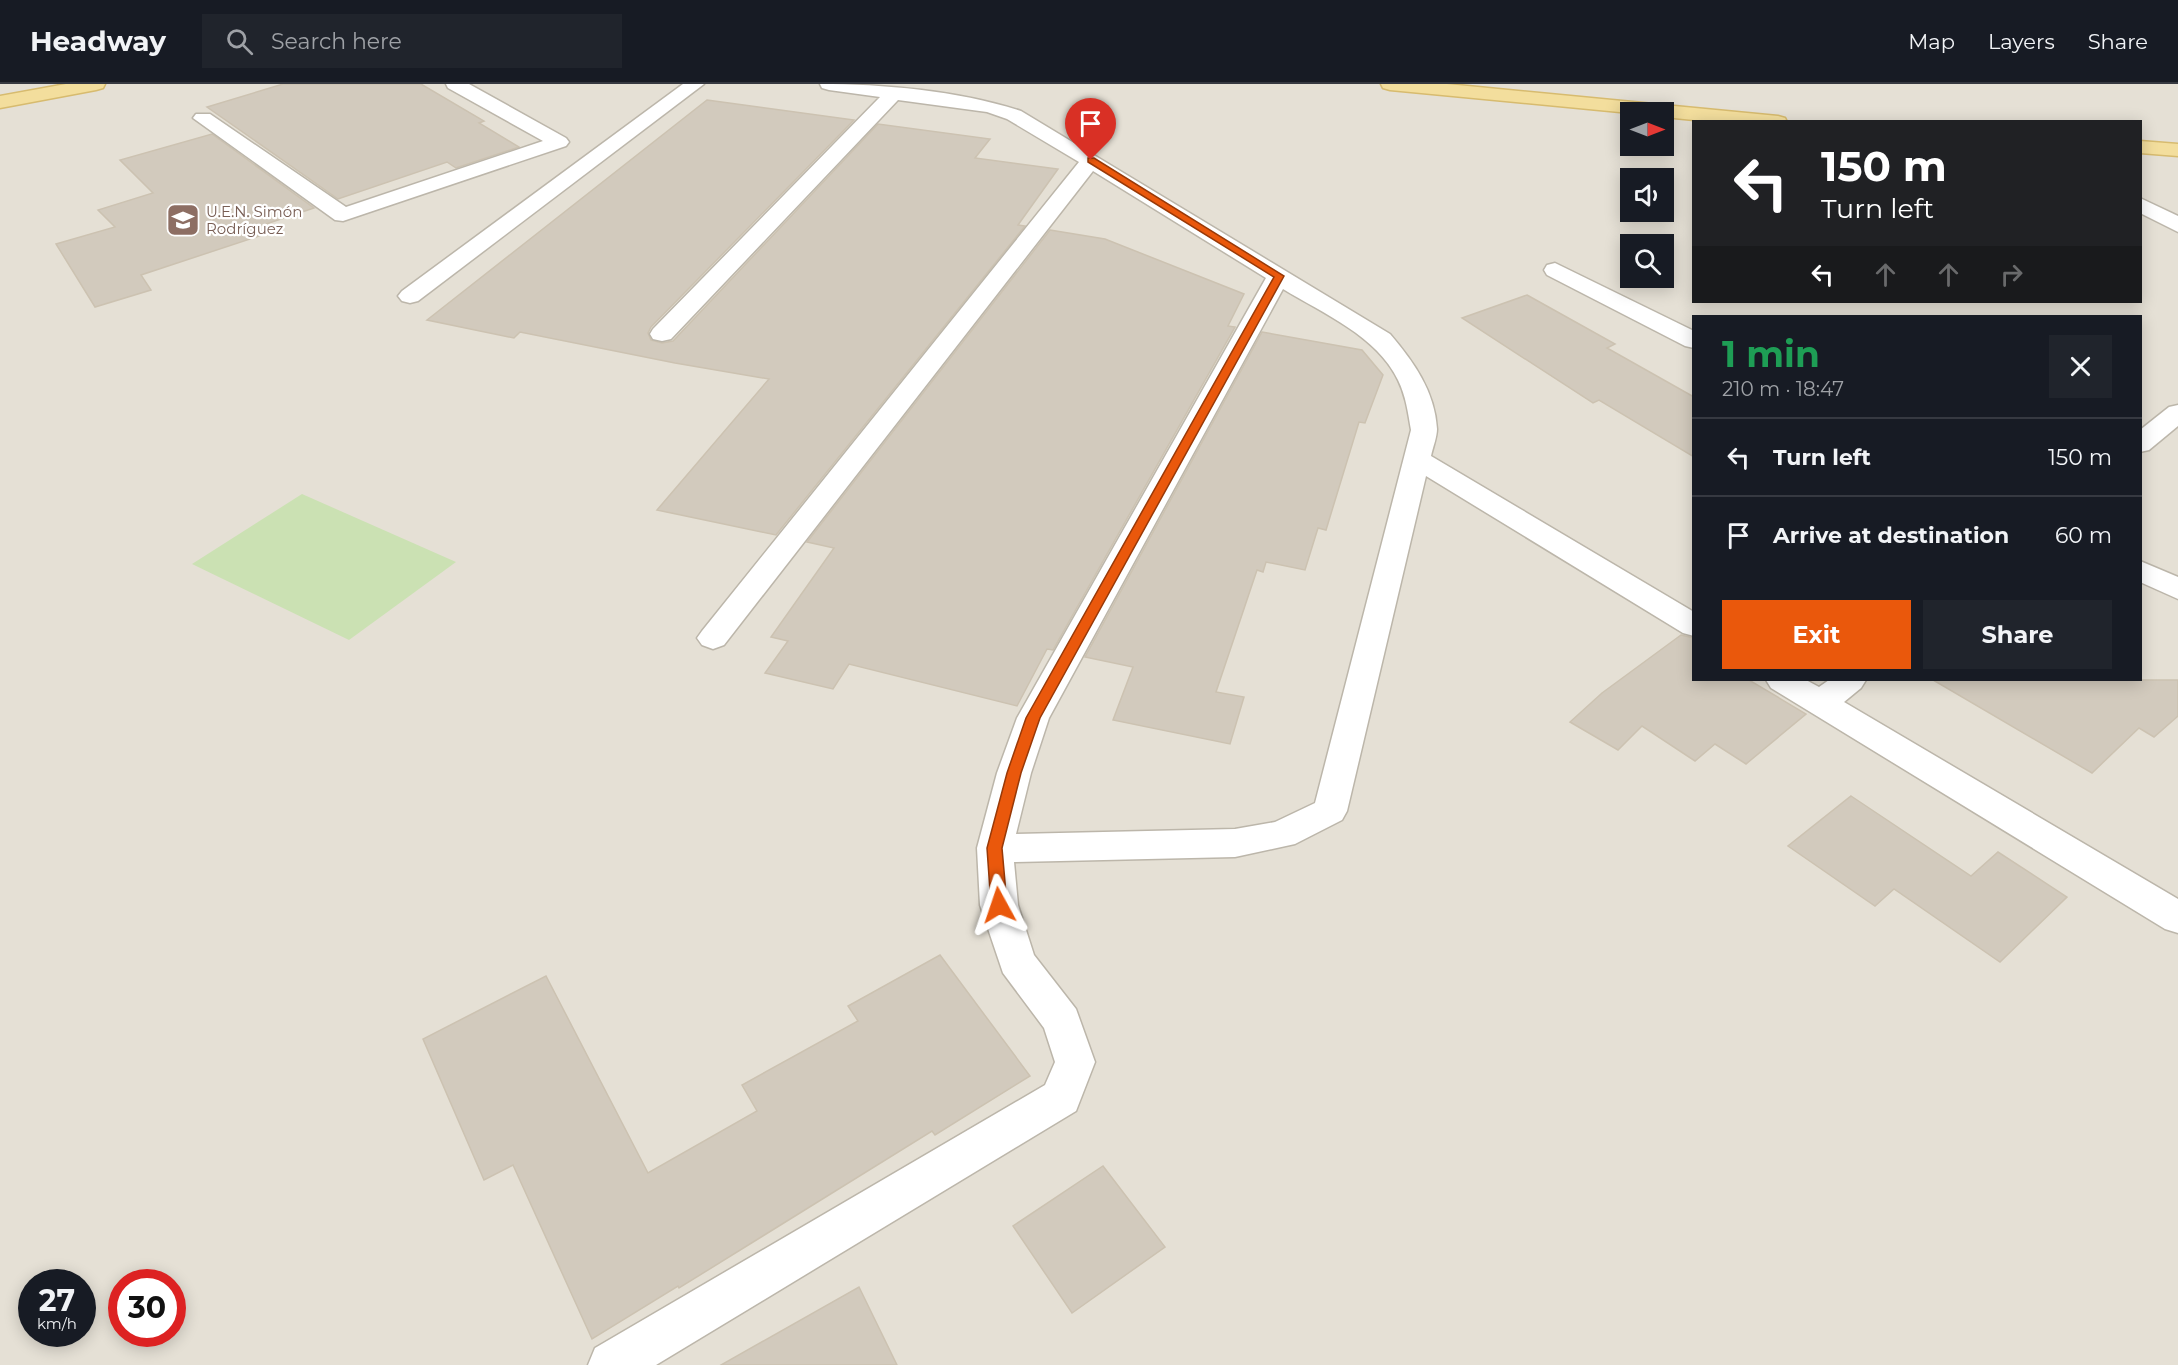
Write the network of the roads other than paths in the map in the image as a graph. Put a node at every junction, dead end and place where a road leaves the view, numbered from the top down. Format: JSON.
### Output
{"nodes":[{"id":1,"x":96,"y":84,"type":"edge"},
{"id":2,"x":455,"y":84,"type":"edge"},
{"id":3,"x":696,"y":84,"type":"edge"},
{"id":4,"x":829,"y":84,"type":"edge"},
{"id":5,"x":1389,"y":84,"type":"edge"},
{"id":6,"x":894,"y":93,"type":"junction"},
{"id":7,"x":0,"y":102,"type":"edge"},
{"id":8,"x":203,"y":118,"type":"dead end"},
{"id":9,"x":1758,"y":120,"type":"edge"},
{"id":10,"x":559,"y":142,"type":"junction"},
{"id":11,"x":2142,"y":147,"type":"edge"},
{"id":12,"x":609,"y":148,"type":"junction"},
{"id":13,"x":2178,"y":150,"type":"edge"},
{"id":14,"x":1091,"y":160,"type":"junction"},
{"id":15,"x":2142,"y":205,"type":"edge"},
{"id":16,"x":2178,"y":225,"type":"edge"},
{"id":17,"x":1555,"y":270,"type":"dead end"},
{"id":18,"x":1279,"y":276,"type":"junction"},
{"id":19,"x":410,"y":296,"type":"dead end"},
{"id":20,"x":662,"y":334,"type":"dead end"},
{"id":21,"x":1692,"y":340,"type":"edge"},
{"id":22,"x":2178,"y":413,"type":"edge"},
{"id":23,"x":2142,"y":442,"type":"edge"},
{"id":24,"x":1417,"y":459,"type":"junction"},
{"id":25,"x":2142,"y":571,"type":"edge"},
{"id":26,"x":2178,"y":589,"type":"edge"},
{"id":27,"x":1692,"y":625,"type":"edge"},
{"id":28,"x":713,"y":638,"type":"dead end"},
{"id":29,"x":1784,"y":681,"type":"edge"},
{"id":30,"x":1849,"y":681,"type":"edge"},
{"id":31,"x":1821,"y":703,"type":"junction"},
{"id":32,"x":994,"y":848,"type":"junction"},
{"id":33,"x":2178,"y":918,"type":"edge"},
{"id":34,"x":612,"y":1365,"type":"edge"}],
"edges":[{"from":1,"to":7,"type":"main road"},
{"from":2,"to":10,"type":"street"},
{"from":3,"to":12,"type":"street"},
{"from":4,"to":6,"type":"street"},
{"from":5,"to":9,"type":"main road"},
{"from":6,"to":14,"type":"street"},
{"from":6,"to":20,"type":"street"},
{"from":8,"to":10,"type":"street"},
{"from":10,"to":12,"type":"street"},
{"from":11,"to":13,"type":"main road"},
{"from":12,"to":19,"type":"street"},
{"from":14,"to":18,"type":"street"},
{"from":14,"to":28,"type":"street"},
{"from":15,"to":16,"type":"street"},
{"from":17,"to":21,"type":"street"},
{"from":18,"to":24,"type":"street"},
{"from":18,"to":32,"type":"street"},
{"from":22,"to":23,"type":"street"},
{"from":24,"to":27,"type":"street"},
{"from":24,"to":32,"type":"street"},
{"from":25,"to":26,"type":"street"},
{"from":29,"to":31,"type":"street"},
{"from":30,"to":31,"type":"street"},
{"from":31,"to":33,"type":"street"},
{"from":32,"to":34,"type":"street"}]}
